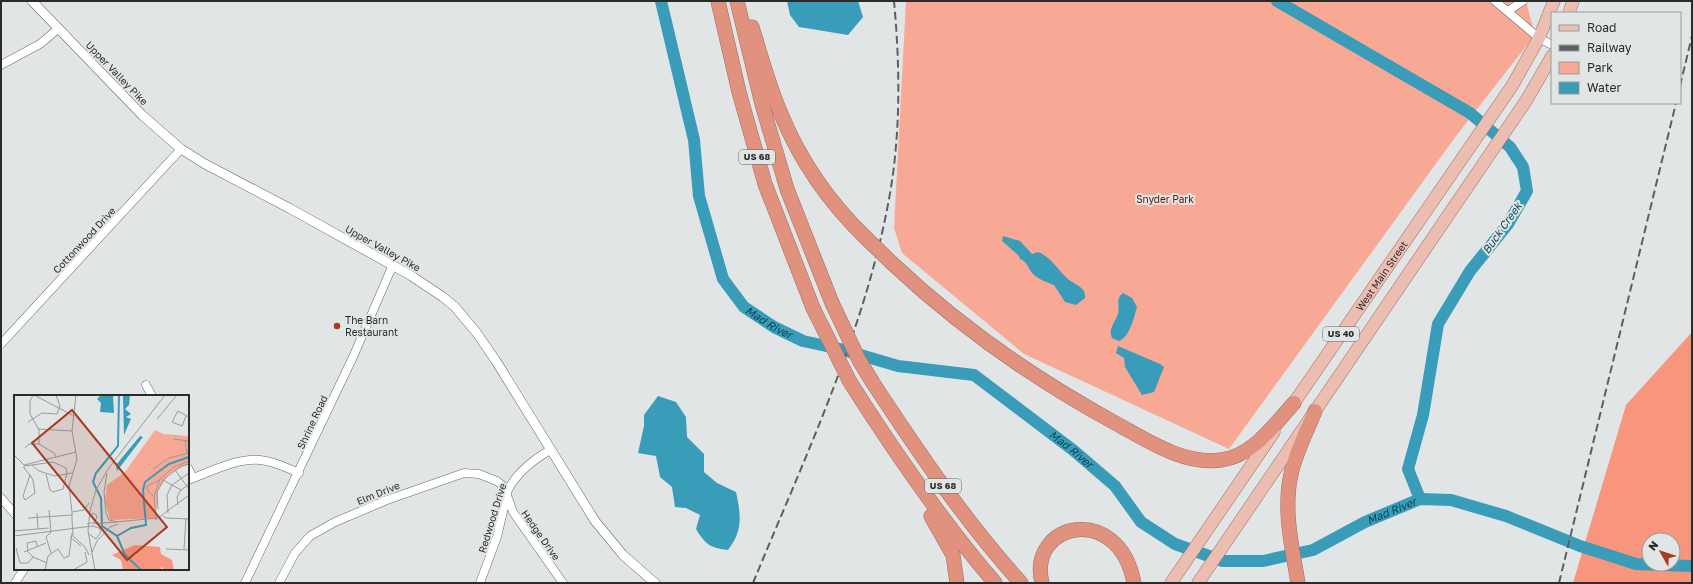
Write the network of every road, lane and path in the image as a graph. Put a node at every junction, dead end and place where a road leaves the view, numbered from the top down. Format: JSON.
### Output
{"nodes":[{"id":1,"x":32,"y":1,"type":"edge"},
{"id":2,"x":718,"y":1,"type":"edge"},
{"id":3,"x":737,"y":1,"type":"edge"},
{"id":4,"x":743,"y":1,"type":"edge"},
{"id":5,"x":1495,"y":1,"type":"edge"},
{"id":6,"x":1523,"y":1,"type":"edge"},
{"id":7,"x":1554,"y":1,"type":"edge"},
{"id":8,"x":1573,"y":1,"type":"edge"},
{"id":9,"x":1508,"y":11,"type":"junction"},
{"id":10,"x":1569,"y":12,"type":"edge"},
{"id":11,"x":59,"y":28,"type":"junction"},
{"id":12,"x":1540,"y":38,"type":"junction"},
{"id":13,"x":1551,"y":44,"type":"edge"},
{"id":14,"x":1551,"y":58,"type":"edge"},
{"id":15,"x":1,"y":65,"type":"edge"},
{"id":16,"x":181,"y":149,"type":"junction"},
{"id":17,"x":392,"y":267,"type":"junction"},
{"id":18,"x":1,"y":344,"type":"edge"},
{"id":19,"x":146,"y":385,"type":"dead end"},
{"id":20,"x":151,"y":395,"type":"edge"},
{"id":21,"x":1294,"y":403,"type":"junction"},
{"id":22,"x":1316,"y":411,"type":"junction"},
{"id":23,"x":550,"y":450,"type":"junction"},
{"id":24,"x":895,"y":454,"type":"junction"},
{"id":25,"x":299,"y":473,"type":"junction"},
{"id":26,"x":190,"y":479,"type":"edge"},
{"id":27,"x":508,"y":492,"type":"junction"},
{"id":28,"x":1,"y":498,"type":"edge"},
{"id":29,"x":14,"y":513,"type":"edge"},
{"id":30,"x":23,"y":570,"type":"edge"},
{"id":31,"x":1173,"y":580,"type":"edge"},
{"id":32,"x":1298,"y":582,"type":"edge"},
{"id":33,"x":15,"y":583,"type":"edge"},
{"id":34,"x":246,"y":583,"type":"edge"},
{"id":35,"x":279,"y":583,"type":"edge"},
{"id":36,"x":480,"y":583,"type":"edge"},
{"id":37,"x":563,"y":583,"type":"edge"},
{"id":38,"x":655,"y":583,"type":"edge"},
{"id":39,"x":957,"y":583,"type":"edge"},
{"id":40,"x":996,"y":583,"type":"edge"},
{"id":41,"x":1021,"y":583,"type":"edge"},
{"id":42,"x":1042,"y":583,"type":"edge"},
{"id":43,"x":1134,"y":583,"type":"edge"},
{"id":44,"x":1198,"y":583,"type":"edge"}],
"edges":[{"from":1,"to":11,"type":"street","name":"Upper Valley Pike"},
{"from":2,"to":24,"type":"highway","number":"US 68","bridge":true},
{"from":3,"to":41,"type":"highway","number":"US 68","bridge":true},
{"from":4,"to":21,"type":"highway","bridge":true},
{"from":5,"to":9,"type":"street"},
{"from":6,"to":9,"type":"street"},
{"from":7,"to":12,"type":"main road","name":"West Main Street","number":"US 40"},
{"from":8,"to":10,"type":"main road"},
{"from":9,"to":12,"type":"street"},
{"from":11,"to":15,"type":"street"},
{"from":11,"to":16,"type":"street","name":"Upper Valley Pike"},
{"from":12,"to":13,"type":"street"},
{"from":12,"to":21,"type":"main road","name":"West Main Street","number":"US 40"},
{"from":14,"to":22,"type":"main road","number":"US 40"},
{"from":16,"to":17,"type":"street","name":"Upper Valley Pike"},
{"from":16,"to":18,"type":"street","name":"Cottonwood Drive"},
{"from":17,"to":23,"type":"street","name":"Upper Valley Pike"},
{"from":17,"to":25,"type":"street","name":"Shrine Road"},
{"from":19,"to":20,"type":"street"},
{"from":21,"to":31,"type":"main road","name":"West Main Street","number":"US 40"},
{"from":22,"to":32,"type":"highway"},
{"from":22,"to":44,"type":"main road","number":"US 40"},
{"from":23,"to":27,"type":"street","name":"Redwood Drive"},
{"from":23,"to":38,"type":"street","name":"Upper Valley Pike"},
{"from":24,"to":39,"type":"highway"},
{"from":24,"to":40,"type":"highway","number":"US 68"},
{"from":25,"to":26,"type":"street"},
{"from":25,"to":34,"type":"street","name":"Shrine Road"},
{"from":27,"to":35,"type":"street","name":"Elm Drive"},
{"from":27,"to":36,"type":"street","name":"Redwood Drive"},
{"from":27,"to":37,"type":"street","name":"Hedge Drive"},
{"from":28,"to":29,"type":"street"},
{"from":30,"to":33,"type":"street"},
{"from":42,"to":43,"type":"highway"}]}
